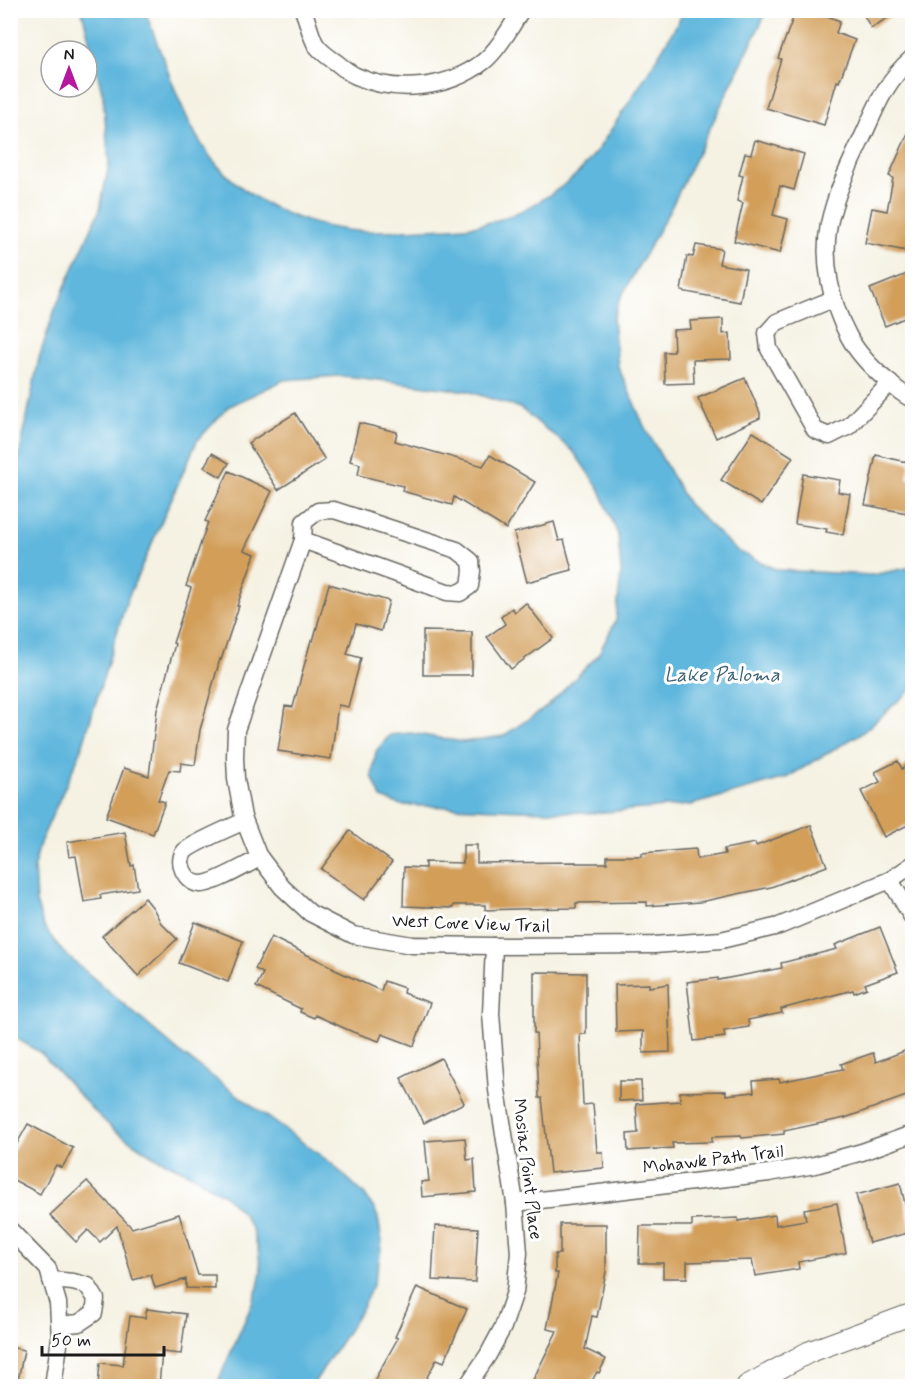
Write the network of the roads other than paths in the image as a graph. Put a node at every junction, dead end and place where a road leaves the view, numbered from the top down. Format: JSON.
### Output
{"nodes":[{"id":1,"x":303,"y":10,"type":"edge"},
{"id":2,"x":521,"y":10,"type":"edge"},
{"id":3,"x":912,"y":58,"type":"edge"},
{"id":4,"x":833,"y":299,"type":"junction"},
{"id":5,"x":890,"y":383,"type":"junction"},
{"id":6,"x":912,"y":399,"type":"edge"},
{"id":7,"x":303,"y":540,"type":"junction"},
{"id":8,"x":244,"y":822,"type":"junction"},
{"id":9,"x":260,"y":858,"type":"junction"},
{"id":10,"x":912,"y":865,"type":"edge"},
{"id":11,"x":890,"y":880,"type":"junction"},
{"id":12,"x":912,"y":917,"type":"edge"},
{"id":13,"x":494,"y":946,"type":"junction"},
{"id":14,"x":912,"y":1134,"type":"edge"},
{"id":15,"x":515,"y":1203,"type":"junction"},
{"id":16,"x":10,"y":1230,"type":"edge"},
{"id":17,"x":50,"y":1274,"type":"junction"},
{"id":18,"x":912,"y":1314,"type":"edge"},
{"id":19,"x":60,"y":1325,"type":"junction"},
{"id":20,"x":53,"y":1386,"type":"edge"},
{"id":21,"x":467,"y":1386,"type":"edge"},
{"id":22,"x":747,"y":1386,"type":"edge"}],
"edges":[{"from":1,"to":2,"type":"street"},
{"from":3,"to":4,"type":"street"},
{"from":4,"to":5,"type":"street"},
{"from":4,"to":5,"type":"street"},
{"from":5,"to":6,"type":"street"},
{"from":7,"to":7,"type":"street","name":"West Cove View Trail"},
{"from":7,"to":8,"type":"street","name":"West Cove View Trail"},
{"from":8,"to":9,"type":"street","name":"West Cove View Trail"},
{"from":8,"to":9,"type":"street"},
{"from":9,"to":13,"type":"street","name":"West Cove View Trail"},
{"from":10,"to":11,"type":"street","name":"West Cove View Trail"},
{"from":11,"to":12,"type":"street"},
{"from":11,"to":13,"type":"street","name":"West Cove View Trail"},
{"from":13,"to":15,"type":"street","name":"Mosiac Point Place"},
{"from":14,"to":15,"type":"street","name":"Mohawk Path Trail"},
{"from":15,"to":21,"type":"street","name":"Mosiac Point Place"},
{"from":16,"to":17,"type":"street"},
{"from":17,"to":19,"type":"street"},
{"from":17,"to":19,"type":"street"},
{"from":18,"to":22,"type":"main road"},
{"from":19,"to":20,"type":"street"}]}
